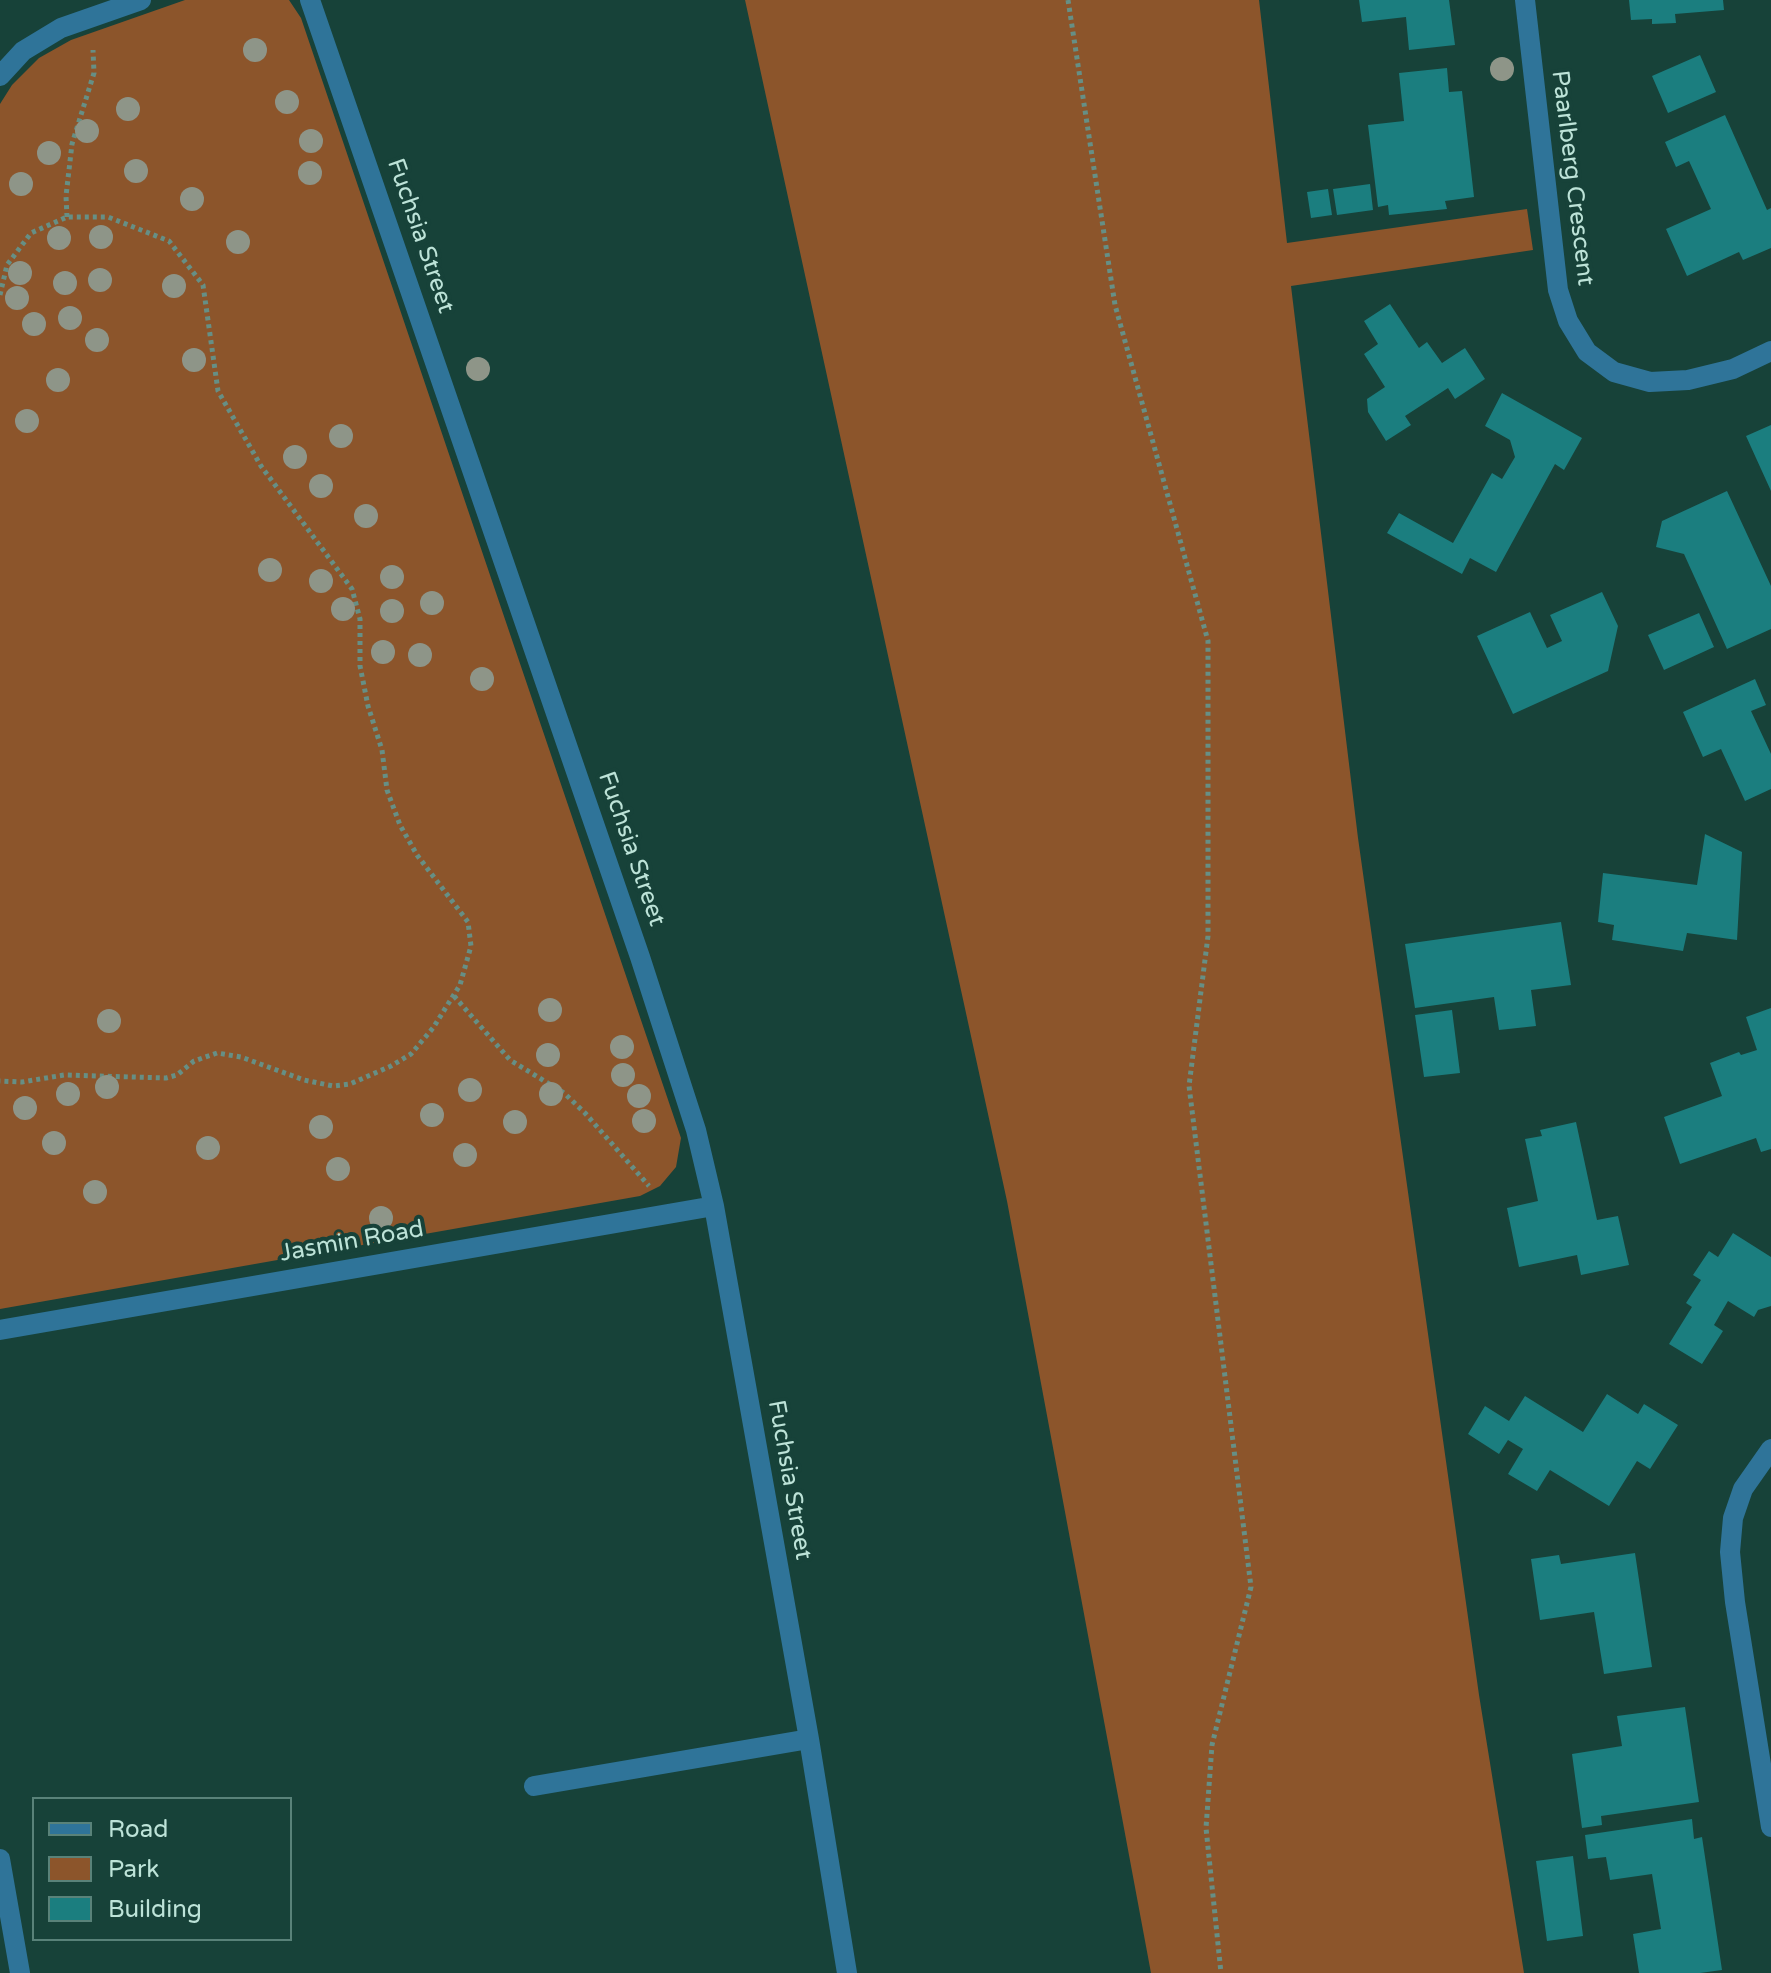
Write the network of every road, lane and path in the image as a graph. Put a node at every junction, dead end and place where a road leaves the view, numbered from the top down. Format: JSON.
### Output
{"nodes":[{"id":1,"x":141,"y":0,"type":"edge"},
{"id":2,"x":310,"y":0,"type":"edge"},
{"id":3,"x":1068,"y":0,"type":"edge"},
{"id":4,"x":1525,"y":0,"type":"edge"},
{"id":5,"x":92,"y":17,"type":"junction"},
{"id":6,"x":0,"y":76,"type":"edge"},
{"id":7,"x":67,"y":217,"type":"junction"},
{"id":8,"x":0,"y":295,"type":"edge"},
{"id":9,"x":1771,"y":351,"type":"edge"},
{"id":10,"x":454,"y":996,"type":"junction"},
{"id":11,"x":0,"y":1081,"type":"edge"},
{"id":12,"x":714,"y":1206,"type":"junction"},
{"id":13,"x":673,"y":1213,"type":"junction"},
{"id":14,"x":0,"y":1330,"type":"edge"},
{"id":15,"x":1771,"y":1449,"type":"edge"},
{"id":16,"x":809,"y":1739,"type":"junction"},
{"id":17,"x":534,"y":1786,"type":"dead end"},
{"id":18,"x":1771,"y":1827,"type":"edge"},
{"id":19,"x":0,"y":1859,"type":"edge"},
{"id":20,"x":20,"y":1973,"type":"edge"},
{"id":21,"x":847,"y":1973,"type":"edge"},
{"id":22,"x":1221,"y":1973,"type":"edge"}],
"edges":[{"from":1,"to":5,"type":"street"},
{"from":2,"to":12,"type":"street","name":"Fuchsia Street"},
{"from":3,"to":22,"type":"path"},
{"from":4,"to":9,"type":"street","name":"Paarlberg Crescent"},
{"from":5,"to":6,"type":"street"},
{"from":5,"to":7,"type":"path"},
{"from":7,"to":8,"type":"path"},
{"from":7,"to":10,"type":"path"},
{"from":10,"to":11,"type":"path"},
{"from":10,"to":13,"type":"path"},
{"from":12,"to":13,"type":"street","name":"Jasmin Road"},
{"from":12,"to":16,"type":"street","name":"Fuchsia Street"},
{"from":13,"to":14,"type":"street","name":"Jasmin Road"},
{"from":15,"to":18,"type":"street"},
{"from":16,"to":17,"type":"street"},
{"from":16,"to":21,"type":"street","name":"Fuchsia Street"},
{"from":19,"to":20,"type":"street"}]}
